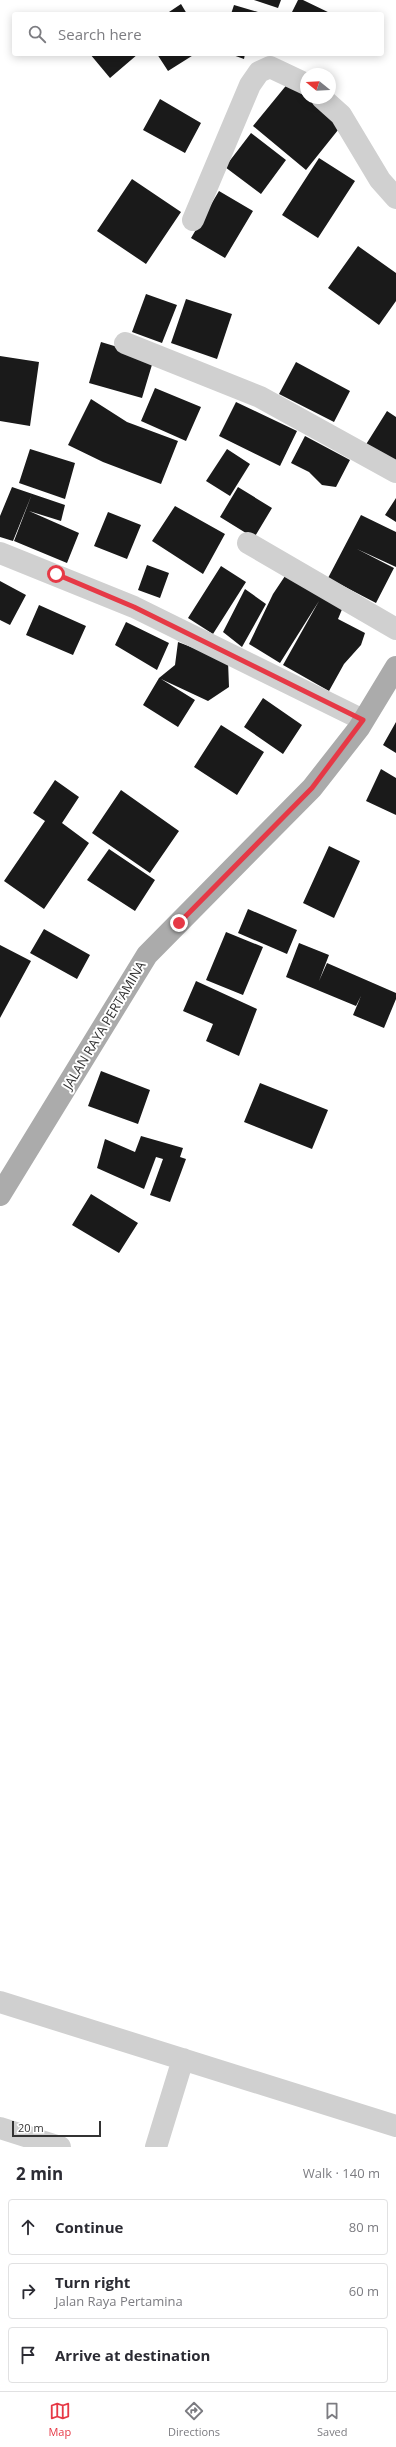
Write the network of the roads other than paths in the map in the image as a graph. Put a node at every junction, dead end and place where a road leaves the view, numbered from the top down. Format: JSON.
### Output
{"nodes":[{"id":1,"x":300,"y":81,"type":"edge"},
{"id":2,"x":329,"y":104,"type":"edge"},
{"id":3,"x":396,"y":198,"type":"edge"},
{"id":4,"x":193,"y":220,"type":"dead end"},
{"id":5,"x":125,"y":342,"type":"dead end"},
{"id":6,"x":396,"y":472,"type":"edge"},
{"id":7,"x":248,"y":543,"type":"dead end"},
{"id":8,"x":0,"y":553,"type":"edge"},
{"id":9,"x":396,"y":630,"type":"edge"},
{"id":10,"x":396,"y":667,"type":"edge"},
{"id":11,"x":363,"y":720,"type":"junction"},
{"id":12,"x":0,"y":1195,"type":"edge"},
{"id":13,"x":0,"y":2002,"type":"edge"},
{"id":14,"x":182,"y":2059,"type":"junction"},
{"id":15,"x":396,"y":2126,"type":"edge"},
{"id":16,"x":0,"y":2128,"type":"edge"},
{"id":17,"x":60,"y":2147,"type":"edge"},
{"id":18,"x":156,"y":2147,"type":"edge"}],
"edges":[{"from":1,"to":4,"type":"street"},
{"from":2,"to":3,"type":"street"},
{"from":5,"to":6,"type":"street"},
{"from":7,"to":9,"type":"street"},
{"from":8,"to":11,"type":"street"},
{"from":10,"to":11,"type":"main road","name":"JALAN RAYA PERTAMINA"},
{"from":11,"to":12,"type":"main road","name":"JALAN RAYA PERTAMINA"},
{"from":13,"to":14,"type":"street"},
{"from":14,"to":15,"type":"street"},
{"from":14,"to":18,"type":"street"},
{"from":16,"to":17,"type":"street"}]}
